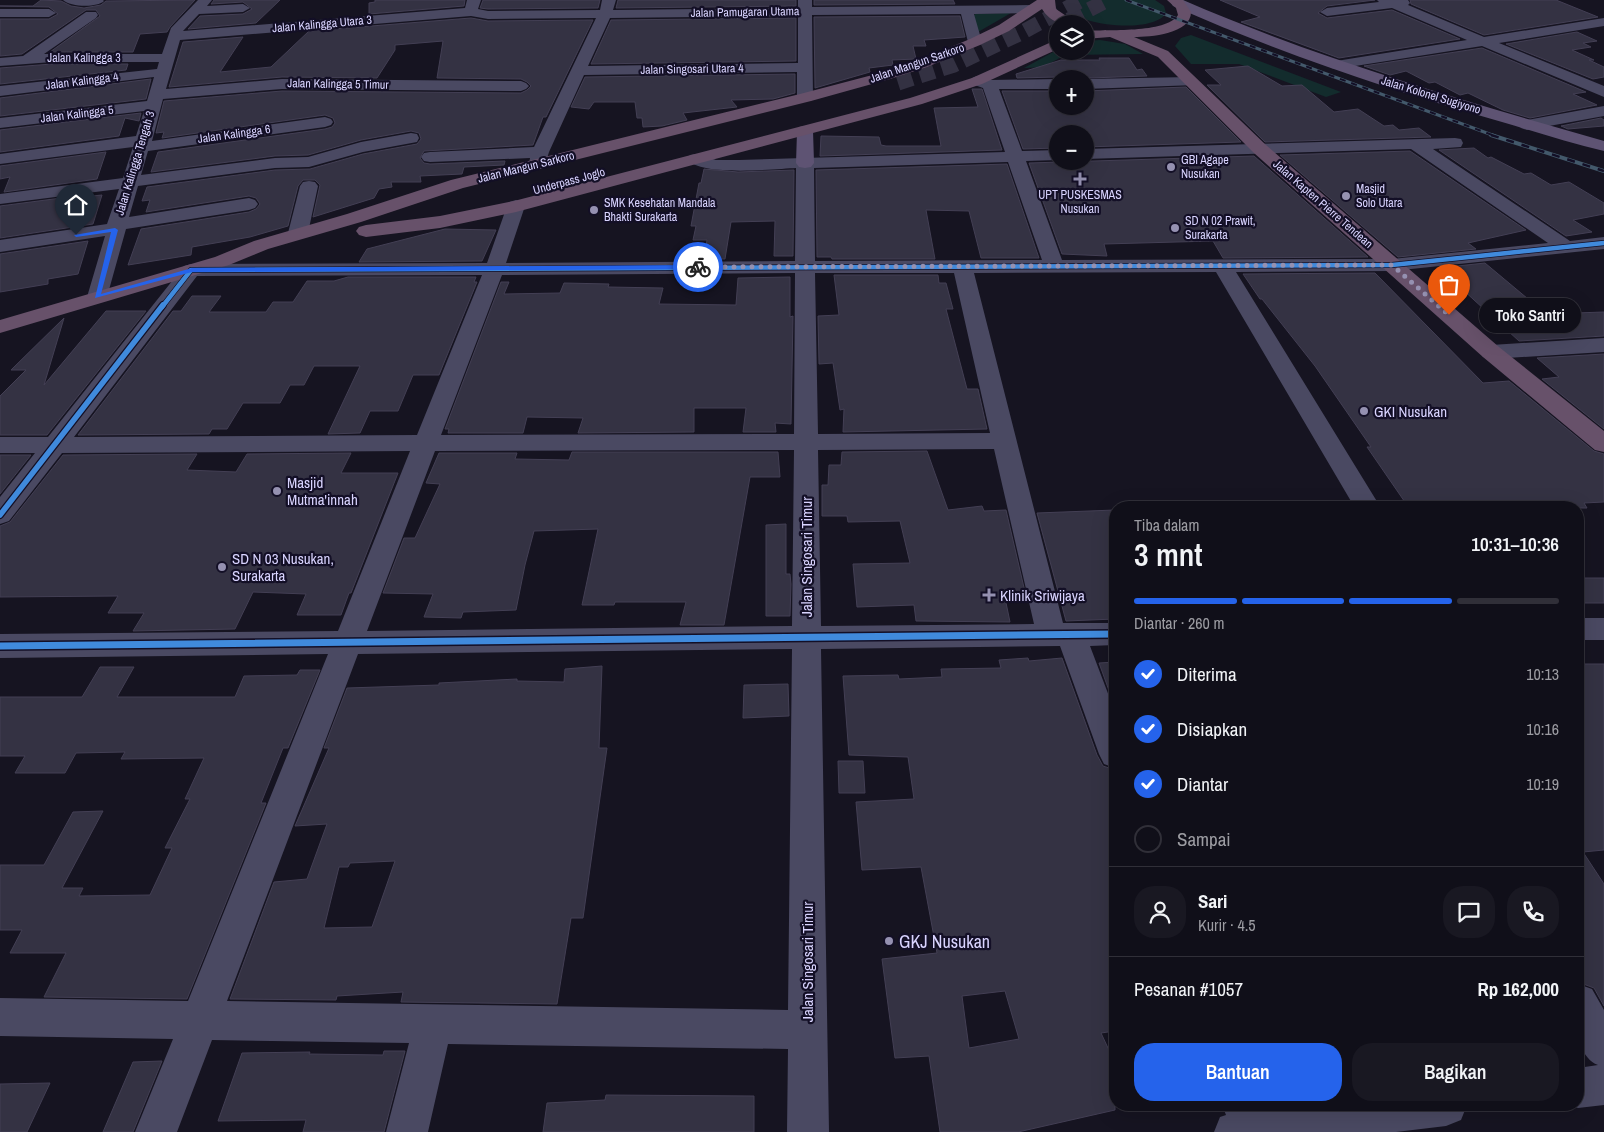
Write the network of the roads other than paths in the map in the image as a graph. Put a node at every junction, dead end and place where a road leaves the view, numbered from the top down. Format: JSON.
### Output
{"nodes":[{"id":1,"x":70,"y":0,"type":"edge"},
{"id":2,"x":80,"y":0,"type":"edge"},
{"id":3,"x":408,"y":0,"type":"edge"},
{"id":4,"x":97,"y":1,"type":"edge"},
{"id":5,"x":1177,"y":1,"type":"edge"},
{"id":6,"x":1417,"y":1,"type":"edge"},
{"id":7,"x":1389,"y":2,"type":"edge"},
{"id":8,"x":1043,"y":3,"type":"edge"},
{"id":9,"x":201,"y":5,"type":"edge"},
{"id":10,"x":472,"y":6,"type":"edge"},
{"id":11,"x":806,"y":6,"type":"edge"},
{"id":12,"x":607,"y":7,"type":"edge"},
{"id":13,"x":243,"y":8,"type":"dead end"},
{"id":14,"x":966,"y":9,"type":"junction"},
{"id":15,"x":1327,"y":12,"type":"dead end"},
{"id":16,"x":0,"y":13,"type":"edge"},
{"id":17,"x":49,"y":13,"type":"dead end"},
{"id":18,"x":91,"y":15,"type":"dead end"},
{"id":19,"x":1055,"y":15,"type":"edge"},
{"id":20,"x":407,"y":17,"type":"junction"},
{"id":21,"x":1604,"y":22,"type":"edge"},
{"id":22,"x":1174,"y":26,"type":"junction"},
{"id":23,"x":1580,"y":26,"type":"junction"},
{"id":24,"x":1094,"y":30,"type":"edge"},
{"id":25,"x":1112,"y":33,"type":"junction"},
{"id":26,"x":1094,"y":34,"type":"edge"},
{"id":27,"x":174,"y":36,"type":"junction"},
{"id":28,"x":1604,"y":37,"type":"edge"},
{"id":29,"x":1260,"y":39,"type":"junction"},
{"id":30,"x":975,"y":42,"type":"junction"},
{"id":31,"x":1485,"y":42,"type":"junction"},
{"id":32,"x":1049,"y":48,"type":"edge"},
{"id":33,"x":1163,"y":54,"type":"junction"},
{"id":34,"x":28,"y":59,"type":"junction"},
{"id":35,"x":0,"y":62,"type":"edge"},
{"id":36,"x":166,"y":65,"type":"junction"},
{"id":37,"x":1336,"y":66,"type":"junction"},
{"id":38,"x":805,"y":67,"type":"junction"},
{"id":39,"x":578,"y":71,"type":"junction"},
{"id":40,"x":1191,"y":82,"type":"junction"},
{"id":41,"x":984,"y":83,"type":"junction"},
{"id":42,"x":1049,"y":84,"type":"edge"},
{"id":43,"x":1094,"y":84,"type":"edge"},
{"id":44,"x":521,"y":86,"type":"dead end"},
{"id":45,"x":905,"y":86,"type":"tunnel mouth"},
{"id":46,"x":0,"y":90,"type":"edge"},
{"id":47,"x":1604,"y":92,"type":"edge"},
{"id":48,"x":805,"y":98,"type":"junction"},
{"id":49,"x":155,"y":100,"type":"junction"},
{"id":50,"x":1604,"y":111,"type":"edge"},
{"id":51,"x":325,"y":122,"type":"dead end"},
{"id":52,"x":0,"y":123,"type":"edge"},
{"id":53,"x":1527,"y":124,"type":"junction"},
{"id":54,"x":805,"y":131,"type":"junction"},
{"id":55,"x":411,"y":138,"type":"dead end"},
{"id":56,"x":143,"y":144,"type":"junction"},
{"id":57,"x":1455,"y":144,"type":"dead end"},
{"id":58,"x":1416,"y":145,"type":"junction"},
{"id":59,"x":1604,"y":146,"type":"edge"},
{"id":60,"x":1260,"y":149,"type":"junction"},
{"id":61,"x":1094,"y":154,"type":"edge"},
{"id":62,"x":1049,"y":155,"type":"edge"},
{"id":63,"x":1016,"y":156,"type":"junction"},
{"id":64,"x":430,"y":157,"type":"dead end"},
{"id":65,"x":539,"y":158,"type":"junction"},
{"id":66,"x":0,"y":159,"type":"edge"},
{"id":67,"x":696,"y":159,"type":"junction"},
{"id":68,"x":805,"y":163,"type":"junction"},
{"id":69,"x":129,"y":181,"type":"junction"},
{"id":70,"x":309,"y":186,"type":"dead end"},
{"id":71,"x":0,"y":199,"type":"edge"},
{"id":72,"x":249,"y":204,"type":"dead end"},
{"id":73,"x":516,"y":206,"type":"junction"},
{"id":74,"x":360,"y":225,"type":"junction"},
{"id":75,"x":116,"y":227,"type":"junction"},
{"id":76,"x":298,"y":233,"type":"junction"},
{"id":77,"x":1604,"y":243,"type":"edge"},
{"id":78,"x":0,"y":246,"type":"edge"},
{"id":79,"x":1564,"y":246,"type":"junction"},
{"id":80,"x":222,"y":261,"type":"junction"},
{"id":81,"x":1222,"y":265,"type":"junction"},
{"id":82,"x":1392,"y":265,"type":"junction"},
{"id":83,"x":805,"y":266,"type":"junction"},
{"id":84,"x":962,"y":266,"type":"junction"},
{"id":85,"x":1054,"y":266,"type":"junction"},
{"id":86,"x":495,"y":267,"type":"junction"},
{"id":87,"x":192,"y":270,"type":"junction"},
{"id":88,"x":97,"y":297,"type":"junction"},
{"id":89,"x":0,"y":327,"type":"edge"},
{"id":90,"x":1604,"y":345,"type":"edge"},
{"id":91,"x":1492,"y":352,"type":"junction"},
{"id":92,"x":1004,"y":440,"type":"junction"},
{"id":93,"x":806,"y":441,"type":"junction"},
{"id":94,"x":427,"y":443,"type":"junction"},
{"id":95,"x":0,"y":444,"type":"edge"},
{"id":96,"x":55,"y":444,"type":"junction"},
{"id":97,"x":1604,"y":444,"type":"edge"},
{"id":98,"x":1364,"y":501,"type":"edge"},
{"id":99,"x":0,"y":515,"type":"edge"},
{"id":100,"x":1584,"y":629,"type":"edge"},
{"id":101,"x":1604,"y":629,"type":"edge"},
{"id":102,"x":1109,"y":634,"type":"edge"},
{"id":103,"x":1061,"y":635,"type":"junction"},
{"id":104,"x":806,"y":637,"type":"junction"},
{"id":105,"x":348,"y":642,"type":"junction"},
{"id":106,"x":0,"y":646,"type":"edge"},
{"id":107,"x":1109,"y":741,"type":"edge"},
{"id":108,"x":1584,"y":1013,"type":"edge"},
{"id":109,"x":0,"y":1017,"type":"edge"},
{"id":110,"x":200,"y":1020,"type":"junction"},
{"id":111,"x":433,"y":1024,"type":"junction"},
{"id":112,"x":808,"y":1030,"type":"junction"},
{"id":113,"x":1604,"y":1048,"type":"edge"},
{"id":114,"x":1604,"y":1085,"type":"edge"},
{"id":115,"x":1584,"y":1087,"type":"edge"},
{"id":116,"x":1375,"y":1111,"type":"edge"},
{"id":117,"x":1244,"y":1122,"type":"edge"},
{"id":118,"x":156,"y":1132,"type":"edge"},
{"id":119,"x":407,"y":1132,"type":"edge"},
{"id":120,"x":808,"y":1132,"type":"edge"}],
"edges":[{"from":1,"to":2,"type":"street"},
{"from":2,"to":4,"type":"street"},
{"from":3,"to":20,"type":"street"},
{"from":5,"to":22,"type":"highway"},
{"from":5,"to":29,"type":"main road","name":"Jalan Kolonel Sugiyono"},
{"from":6,"to":7,"type":"street"},
{"from":7,"to":15,"type":"street"},
{"from":7,"to":31,"type":"street"},
{"from":8,"to":14,"type":"street","name":"Jalan Pamugaran Utama"},
{"from":8,"to":19,"type":"highway"},
{"from":8,"to":30,"type":"highway","name":"Jalan Mangun Sarkoro"},
{"from":9,"to":13,"type":"street"},
{"from":9,"to":27,"type":"street"},
{"from":10,"to":12,"type":"street","name":"Jalan Pamugaran Utama"},
{"from":10,"to":20,"type":"street","name":"Jalan Kalingga Utara 3"},
{"from":11,"to":12,"type":"street","name":"Jalan Pamugaran Utama"},
{"from":11,"to":14,"type":"street","name":"Jalan Pamugaran Utama"},
{"from":11,"to":38,"type":"street"},
{"from":12,"to":39,"type":"street"},
{"from":14,"to":30,"type":"street"},
{"from":16,"to":17,"type":"street"},
{"from":18,"to":34,"type":"street"},
{"from":20,"to":27,"type":"street","name":"Jalan Kalingga Utara 3"},
{"from":21,"to":23,"type":"street"},
{"from":22,"to":25,"type":"highway"},
{"from":22,"to":29,"type":"main road","name":"Jalan Kolonel Sugiyono"},
{"from":22,"to":33,"type":"highway"},
{"from":23,"to":28,"type":"street"},
{"from":23,"to":31,"type":"street"},
{"from":24,"to":25,"type":"highway"},
{"from":25,"to":26,"type":"highway"},
{"from":25,"to":33,"type":"highway","name":"Jalan Kapten Pierre Tendean"},
{"from":27,"to":36,"type":"street","name":"Jalan Kalingga Tengah 3"},
{"from":29,"to":37,"type":"main road","name":"Jalan Kolonel Sugiyono"},
{"from":30,"to":48,"type":"highway","name":"Jalan Mangun Sarkoro"},
{"from":31,"to":37,"type":"street"},
{"from":31,"to":47,"type":"street"},
{"from":32,"to":41,"type":"highway","name":"Jalan Mangun Sarkoro"},
{"from":33,"to":40,"type":"highway","name":"Jalan Kapten Pierre Tendean"},
{"from":34,"to":35,"type":"street","name":"Jalan Kalingga 3"},
{"from":34,"to":36,"type":"street","name":"Jalan Kalingga 3"},
{"from":36,"to":46,"type":"street","name":"Jalan Kalingga 4"},
{"from":36,"to":49,"type":"street","name":"Jalan Kalingga Tengah 3"},
{"from":37,"to":53,"type":"main road","name":"Jalan Kolonel Sugiyono"},
{"from":38,"to":39,"type":"street","name":"Jalan Singosari Utara 4"},
{"from":38,"to":48,"type":"street"},
{"from":39,"to":65,"type":"street"},
{"from":40,"to":43,"type":"street"},
{"from":40,"to":60,"type":"highway","name":"Jalan Kapten Pierre Tendean"},
{"from":41,"to":42,"type":"street"},
{"from":41,"to":54,"type":"highway","name":"Jalan Mangun Sarkoro"},
{"from":41,"to":63,"type":"street"},
{"from":44,"to":49,"type":"street","name":"Jalan Kalingga 5 Timur"},
{"from":45,"to":74,"type":"highway","name":"Underpass Joglo"},
{"from":48,"to":65,"type":"highway","name":"Jalan Mangun Sarkoro"},
{"from":49,"to":52,"type":"street","name":"Jalan Kalingga 5"},
{"from":49,"to":56,"type":"street","name":"Jalan Kalingga Tengah 3"},
{"from":50,"to":53,"type":"street"},
{"from":51,"to":56,"type":"street","name":"Jalan Kalingga 6"},
{"from":53,"to":59,"type":"main road","name":"Jalan Kolonel Sugiyono"},
{"from":54,"to":67,"type":"highway","name":"Jalan Mangun Sarkoro"},
{"from":54,"to":68,"type":"main road","name":"Jalan Singosari Timur"},
{"from":55,"to":69,"type":"street"},
{"from":56,"to":66,"type":"street","name":"Jalan Kalingga 6"},
{"from":56,"to":69,"type":"street","name":"Jalan Kalingga Tengah 3"},
{"from":57,"to":58,"type":"street"},
{"from":58,"to":60,"type":"street"},
{"from":58,"to":79,"type":"street"},
{"from":60,"to":61,"type":"street"},
{"from":60,"to":82,"type":"highway","name":"Jalan Kapten Pierre Tendean"},
{"from":62,"to":63,"type":"street"},
{"from":63,"to":68,"type":"street"},
{"from":63,"to":85,"type":"street"},
{"from":64,"to":65,"type":"street"},
{"from":65,"to":74,"type":"highway","name":"Jalan Mangun Sarkoro"},
{"from":67,"to":68,"type":"street"},
{"from":67,"to":73,"type":"highway","name":"Jalan Mangun Sarkoro"},
{"from":68,"to":83,"type":"street","name":"Jalan Singosari Timur"},
{"from":69,"to":71,"type":"street"},
{"from":69,"to":75,"type":"street","name":"Jalan Kalingga Tengah 3"},
{"from":70,"to":76,"type":"street"},
{"from":72,"to":75,"type":"street"},
{"from":73,"to":74,"type":"highway","name":"Jalan Mangun Sarkoro"},
{"from":73,"to":86,"type":"street"},
{"from":74,"to":76,"type":"highway","name":"Jalan Mangun Sarkoro"},
{"from":74,"to":80,"type":"highway","name":"Underpass Joglo"},
{"from":75,"to":78,"type":"street"},
{"from":75,"to":88,"type":"street","name":"Jalan Kalingga Tengah 3"},
{"from":76,"to":80,"type":"highway","name":"Jalan Mangun Sarkoro"},
{"from":77,"to":79,"type":"street"},
{"from":79,"to":82,"type":"street"},
{"from":80,"to":87,"type":"highway","name":"Jalan Mangun Sarkoro"},
{"from":81,"to":82,"type":"street"},
{"from":81,"to":85,"type":"street"},
{"from":81,"to":98,"type":"street"},
{"from":82,"to":91,"type":"highway","name":"Jalan Kapten Pierre Tendean"},
{"from":83,"to":84,"type":"street"},
{"from":83,"to":86,"type":"street"},
{"from":83,"to":93,"type":"street","name":"Jalan Singosari Timur"},
{"from":84,"to":85,"type":"street"},
{"from":84,"to":92,"type":"street"},
{"from":86,"to":87,"type":"street"},
{"from":86,"to":94,"type":"street"},
{"from":87,"to":88,"type":"highway","name":"Jalan Mangun Sarkoro"},
{"from":87,"to":96,"type":"street"},
{"from":88,"to":89,"type":"highway","name":"Jalan Mangun Sarkoro"},
{"from":90,"to":91,"type":"street"},
{"from":91,"to":97,"type":"highway","name":"Jalan Kapten Pierre Tendean"},
{"from":92,"to":93,"type":"street"},
{"from":92,"to":103,"type":"street"},
{"from":93,"to":94,"type":"street"},
{"from":93,"to":104,"type":"street","name":"Jalan Singosari Timur"},
{"from":94,"to":96,"type":"street"},
{"from":94,"to":105,"type":"street"},
{"from":95,"to":96,"type":"street"},
{"from":96,"to":99,"type":"street"},
{"from":100,"to":101,"type":"street"},
{"from":102,"to":103,"type":"street"},
{"from":103,"to":104,"type":"street"},
{"from":103,"to":107,"type":"street"},
{"from":104,"to":105,"type":"street"},
{"from":104,"to":112,"type":"street","name":"Jalan Singosari Timur"},
{"from":105,"to":106,"type":"street"},
{"from":105,"to":110,"type":"street"},
{"from":108,"to":113,"type":"street"},
{"from":109,"to":110,"type":"street"},
{"from":110,"to":111,"type":"street"},
{"from":110,"to":118,"type":"street"},
{"from":111,"to":112,"type":"street"},
{"from":111,"to":119,"type":"street"},
{"from":112,"to":120,"type":"street","name":"Jalan Singosari Timur"},
{"from":114,"to":115,"type":"street"},
{"from":116,"to":117,"type":"street"}]}
